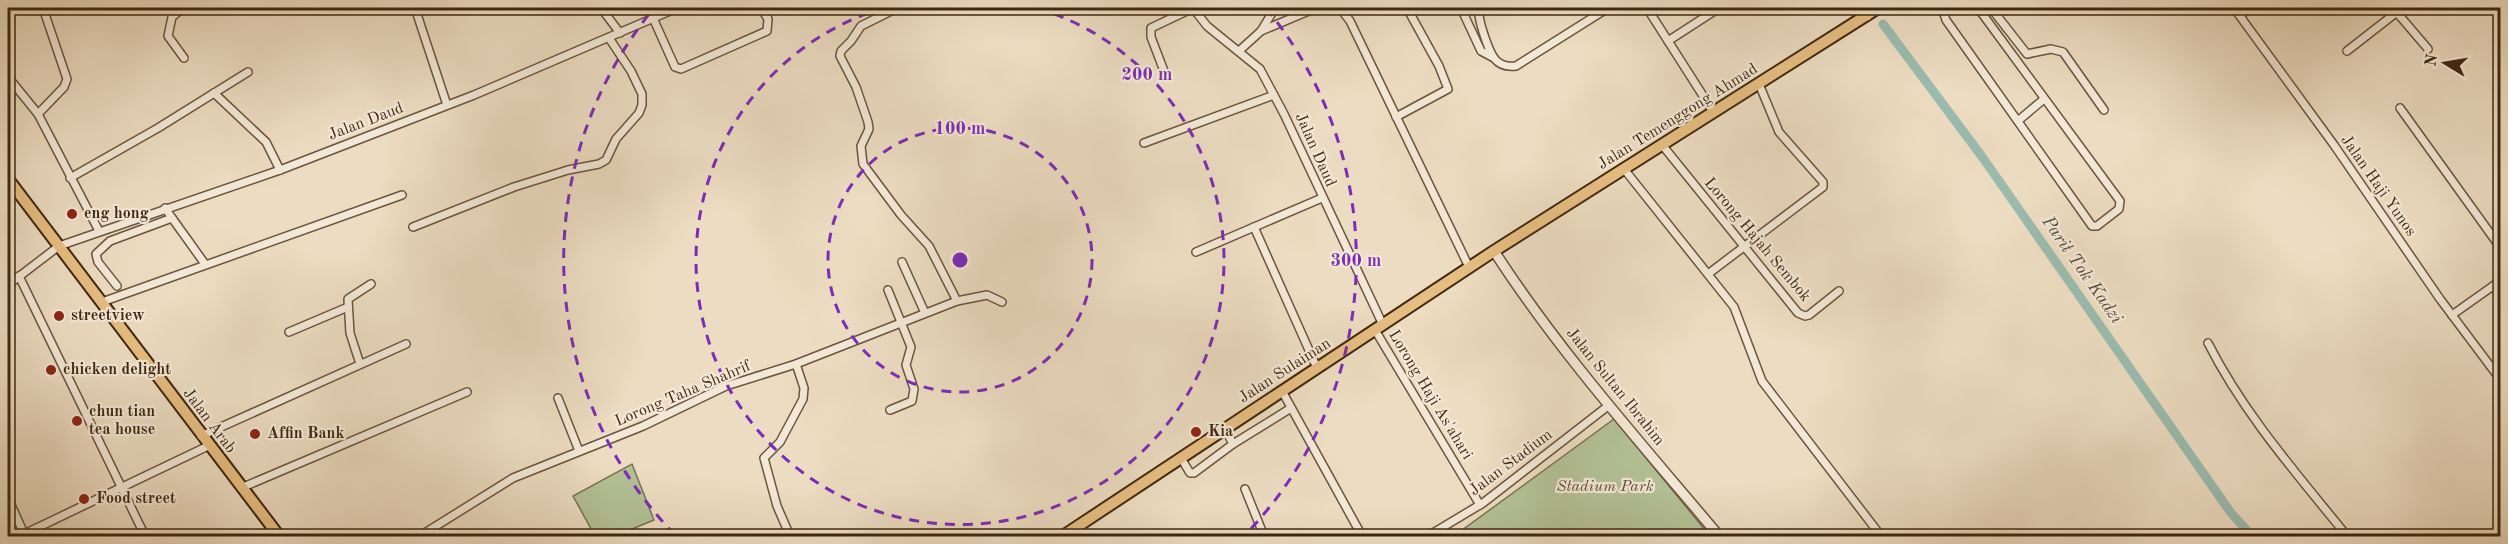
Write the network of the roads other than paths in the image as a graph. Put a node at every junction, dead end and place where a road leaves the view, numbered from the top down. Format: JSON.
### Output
{"nodes":[{"id":1,"x":183,"y":8,"type":"edge"},
{"id":2,"x":416,"y":8,"type":"edge"},
{"id":3,"x":601,"y":8,"type":"edge"},
{"id":4,"x":677,"y":8,"type":"edge"},
{"id":5,"x":761,"y":8,"type":"edge"},
{"id":6,"x":897,"y":8,"type":"edge"},
{"id":7,"x":1193,"y":8,"type":"edge"},
{"id":8,"x":1275,"y":8,"type":"edge"},
{"id":9,"x":1316,"y":8,"type":"edge"},
{"id":10,"x":1340,"y":8,"type":"edge"},
{"id":11,"x":1407,"y":8,"type":"edge"},
{"id":12,"x":1461,"y":8,"type":"edge"},
{"id":13,"x":1479,"y":8,"type":"edge"},
{"id":14,"x":1608,"y":8,"type":"edge"},
{"id":15,"x":1647,"y":8,"type":"edge"},
{"id":16,"x":1719,"y":8,"type":"edge"},
{"id":17,"x":1878,"y":8,"type":"edge"},
{"id":18,"x":1942,"y":8,"type":"edge"},
{"id":19,"x":1978,"y":8,"type":"edge"},
{"id":20,"x":1991,"y":8,"type":"edge"},
{"id":21,"x":2235,"y":8,"type":"edge"},
{"id":22,"x":2249,"y":8,"type":"edge"},
{"id":23,"x":888,"y":9,"type":"edge"},
{"id":24,"x":2395,"y":10,"type":"edge"},
{"id":25,"x":1864,"y":12,"type":"edge"},
{"id":26,"x":45,"y":14,"type":"dead end"},
{"id":27,"x":2240,"y":16,"type":"junction"},
{"id":28,"x":653,"y":18,"type":"junction"},
{"id":29,"x":1261,"y":31,"type":"junction"},
{"id":30,"x":620,"y":33,"type":"junction"},
{"id":31,"x":609,"y":38,"type":"junction"},
{"id":32,"x":1668,"y":41,"type":"junction"},
{"id":33,"x":2428,"y":49,"type":"dead end"},
{"id":34,"x":1239,"y":51,"type":"junction"},
{"id":35,"x":2346,"y":51,"type":"dead end"},
{"id":36,"x":184,"y":58,"type":"dead end"},
{"id":37,"x":1494,"y":58,"type":"junction"},
{"id":38,"x":1164,"y":71,"type":"dead end"},
{"id":39,"x":248,"y":72,"type":"dead end"},
{"id":40,"x":8,"y":77,"type":"edge"},
{"id":41,"x":1760,"y":84,"type":"junction"},
{"id":42,"x":214,"y":93,"type":"junction"},
{"id":43,"x":1274,"y":95,"type":"junction"},
{"id":44,"x":2044,"y":99,"type":"junction"},
{"id":45,"x":447,"y":105,"type":"junction"},
{"id":46,"x":2400,"y":108,"type":"dead end"},
{"id":47,"x":2104,"y":110,"type":"dead end"},
{"id":48,"x":1714,"y":113,"type":"junction"},
{"id":49,"x":38,"y":114,"type":"junction"},
{"id":50,"x":1396,"y":117,"type":"junction"},
{"id":51,"x":2019,"y":120,"type":"junction"},
{"id":52,"x":1144,"y":143,"type":"dead end"},
{"id":53,"x":1663,"y":146,"type":"junction"},
{"id":54,"x":1624,"y":169,"type":"junction"},
{"id":55,"x":280,"y":170,"type":"junction"},
{"id":56,"x":70,"y":178,"type":"junction"},
{"id":57,"x":8,"y":179,"type":"edge"},
{"id":58,"x":402,"y":195,"type":"dead end"},
{"id":59,"x":1322,"y":198,"type":"junction"},
{"id":60,"x":165,"y":208,"type":"junction"},
{"id":61,"x":172,"y":218,"type":"junction"},
{"id":62,"x":413,"y":227,"type":"dead end"},
{"id":63,"x":1254,"y":227,"type":"junction"},
{"id":64,"x":99,"y":231,"type":"junction"},
{"id":65,"x":59,"y":246,"type":"junction"},
{"id":66,"x":1744,"y":246,"type":"junction"},
{"id":67,"x":2500,"y":247,"type":"edge"},
{"id":68,"x":1494,"y":251,"type":"junction"},
{"id":69,"x":1196,"y":252,"type":"dead end"},
{"id":70,"x":902,"y":262,"type":"dead end"},
{"id":71,"x":205,"y":264,"type":"junction"},
{"id":72,"x":1469,"y":267,"type":"junction"},
{"id":73,"x":1708,"y":274,"type":"junction"},
{"id":74,"x":19,"y":276,"type":"junction"},
{"id":75,"x":2500,"y":280,"type":"edge"},
{"id":76,"x":371,"y":284,"type":"dead end"},
{"id":77,"x":8,"y":285,"type":"edge"},
{"id":78,"x":117,"y":286,"type":"dead end"},
{"id":79,"x":2493,"y":286,"type":"junction"},
{"id":80,"x":888,"y":290,"type":"dead end"},
{"id":81,"x":1839,"y":291,"type":"dead end"},
{"id":82,"x":2500,"y":296,"type":"edge"},
{"id":83,"x":102,"y":302,"type":"junction"},
{"id":84,"x":957,"y":302,"type":"junction"},
{"id":85,"x":1002,"y":302,"type":"dead end"},
{"id":86,"x":348,"y":308,"type":"junction"},
{"id":87,"x":925,"y":313,"type":"junction"},
{"id":88,"x":2452,"y":315,"type":"junction"},
{"id":89,"x":901,"y":322,"type":"junction"},
{"id":90,"x":1379,"y":327,"type":"junction"},
{"id":91,"x":289,"y":332,"type":"dead end"},
{"id":92,"x":2208,"y":343,"type":"dead end"},
{"id":93,"x":406,"y":344,"type":"dead end"},
{"id":94,"x":360,"y":364,"type":"junction"},
{"id":95,"x":796,"y":364,"type":"junction"},
{"id":96,"x":1317,"y":368,"type":"junction"},
{"id":97,"x":2500,"y":379,"type":"edge"},
{"id":98,"x":1282,"y":391,"type":"junction"},
{"id":99,"x":467,"y":392,"type":"dead end"},
{"id":100,"x":558,"y":398,"type":"dead end"},
{"id":101,"x":1608,"y":406,"type":"junction"},
{"id":102,"x":1291,"y":408,"type":"junction"},
{"id":103,"x":890,"y":410,"type":"dead end"},
{"id":104,"x":1225,"y":429,"type":"junction"},
{"id":105,"x":201,"y":436,"type":"junction"},
{"id":106,"x":1233,"y":444,"type":"junction"},
{"id":107,"x":208,"y":446,"type":"junction"},
{"id":108,"x":579,"y":451,"type":"junction"},
{"id":109,"x":1181,"y":458,"type":"junction"},
{"id":110,"x":121,"y":488,"type":"junction"},
{"id":111,"x":241,"y":488,"type":"junction"},
{"id":112,"x":1245,"y":489,"type":"dead end"},
{"id":113,"x":8,"y":498,"type":"edge"},
{"id":114,"x":1480,"y":505,"type":"junction"},
{"id":115,"x":23,"y":536,"type":"edge"},
{"id":116,"x":145,"y":537,"type":"edge"},
{"id":117,"x":279,"y":537,"type":"edge"},
{"id":118,"x":420,"y":537,"type":"edge"},
{"id":119,"x":790,"y":537,"type":"edge"},
{"id":120,"x":1064,"y":537,"type":"edge"},
{"id":121,"x":1264,"y":537,"type":"edge"},
{"id":122,"x":1362,"y":537,"type":"edge"},
{"id":123,"x":1428,"y":537,"type":"edge"},
{"id":124,"x":1719,"y":537,"type":"edge"},
{"id":125,"x":1881,"y":537,"type":"edge"},
{"id":126,"x":2347,"y":537,"type":"edge"}],
"edges":[{"from":1,"to":36,"type":"street"},
{"from":2,"to":45,"type":"street"},
{"from":3,"to":30,"type":"street"},
{"from":4,"to":28,"type":"street","name":"Jalan Daud"},
{"from":5,"to":28,"type":"street"},
{"from":6,"to":23,"type":"street"},
{"from":7,"to":34,"type":"street","name":"Jalan Daud"},
{"from":7,"to":38,"type":"street"},
{"from":8,"to":29,"type":"street"},
{"from":9,"to":29,"type":"street"},
{"from":10,"to":50,"type":"street"},
{"from":11,"to":50,"type":"street"},
{"from":12,"to":37,"type":"street"},
{"from":13,"to":37,"type":"street"},
{"from":14,"to":37,"type":"street"},
{"from":15,"to":32,"type":"street"},
{"from":16,"to":32,"type":"street"},
{"from":17,"to":25,"type":"main road","name":"Jalan Temenggong Ahmad"},
{"from":18,"to":51,"type":"street"},
{"from":19,"to":44,"type":"street"},
{"from":20,"to":47,"type":"street"},
{"from":21,"to":27,"type":"street","name":"Jalan Haji Yunos"},
{"from":22,"to":27,"type":"street"},
{"from":23,"to":84,"type":"street"},
{"from":24,"to":33,"type":"street"},
{"from":24,"to":35,"type":"street"},
{"from":25,"to":41,"type":"main road","name":"Jalan Temenggong Ahmad"},
{"from":26,"to":49,"type":"street"},
{"from":27,"to":88,"type":"street","name":"Jalan Haji Yunos"},
{"from":28,"to":30,"type":"street","name":"Jalan Daud"},
{"from":29,"to":34,"type":"street"},
{"from":30,"to":31,"type":"street","name":"Jalan Daud"},
{"from":31,"to":45,"type":"street","name":"Jalan Daud"},
{"from":31,"to":62,"type":"street"},
{"from":32,"to":48,"type":"street"},
{"from":34,"to":43,"type":"street","name":"Jalan Daud"},
{"from":39,"to":42,"type":"street"},
{"from":40,"to":49,"type":"street"},
{"from":41,"to":48,"type":"main road","name":"Jalan Temenggong Ahmad"},
{"from":41,"to":66,"type":"street"},
{"from":42,"to":55,"type":"street"},
{"from":42,"to":56,"type":"street"},
{"from":43,"to":52,"type":"street"},
{"from":43,"to":59,"type":"street","name":"Jalan Daud"},
{"from":44,"to":51,"type":"street"},
{"from":44,"to":51,"type":"street"},
{"from":45,"to":55,"type":"street","name":"Jalan Daud"},
{"from":46,"to":67,"type":"street"},
{"from":48,"to":53,"type":"main road","name":"Jalan Temenggong Ahmad"},
{"from":49,"to":56,"type":"street"},
{"from":50,"to":72,"type":"street"},
{"from":53,"to":54,"type":"main road","name":"Jalan Temenggong Ahmad"},
{"from":53,"to":66,"type":"street","name":"Lorong Hajah Sembok"},
{"from":54,"to":68,"type":"main road","name":"Jalan Temenggong Ahmad"},
{"from":54,"to":73,"type":"street"},
{"from":55,"to":60,"type":"street","name":"Jalan Daud"},
{"from":56,"to":64,"type":"street"},
{"from":57,"to":65,"type":"main road","name":"Jalan Arab"},
{"from":58,"to":71,"type":"street"},
{"from":59,"to":63,"type":"street"},
{"from":59,"to":90,"type":"street","name":"Jalan Daud"},
{"from":60,"to":61,"type":"street"},
{"from":60,"to":64,"type":"street","name":"Jalan Daud"},
{"from":61,"to":71,"type":"street"},
{"from":61,"to":78,"type":"street"},
{"from":63,"to":69,"type":"street"},
{"from":63,"to":96,"type":"street"},
{"from":64,"to":65,"type":"street","name":"Jalan Daud"},
{"from":65,"to":74,"type":"street","name":"Jalan Daud"},
{"from":65,"to":83,"type":"main road","name":"Jalan Arab"},
{"from":66,"to":73,"type":"street"},
{"from":66,"to":81,"type":"street","name":"Lorong Hajah Sembok"},
{"from":68,"to":72,"type":"main road","name":"Jalan Sulaiman"},
{"from":68,"to":101,"type":"street","name":"Jalan Sultan Ibrahim"},
{"from":70,"to":87,"type":"street"},
{"from":71,"to":83,"type":"street"},
{"from":72,"to":90,"type":"main road","name":"Jalan Sulaiman"},
{"from":73,"to":125,"type":"street"},
{"from":74,"to":77,"type":"street","name":"Jalan Daud"},
{"from":74,"to":110,"type":"street"},
{"from":75,"to":79,"type":"street"},
{"from":76,"to":86,"type":"street"},
{"from":79,"to":82,"type":"street"},
{"from":79,"to":88,"type":"street"},
{"from":80,"to":89,"type":"street"},
{"from":83,"to":105,"type":"main road","name":"Jalan Arab"},
{"from":84,"to":85,"type":"street","name":"Lorong Taha Shahrif"},
{"from":84,"to":87,"type":"street","name":"Lorong Taha Shahrif"},
{"from":86,"to":91,"type":"street"},
{"from":86,"to":94,"type":"street"},
{"from":87,"to":89,"type":"street","name":"Lorong Taha Shahrif"},
{"from":88,"to":97,"type":"street","name":"Jalan Haji Yunos"},
{"from":89,"to":95,"type":"street","name":"Lorong Taha Shahrif"},
{"from":89,"to":103,"type":"street"},
{"from":90,"to":96,"type":"main road","name":"Jalan Sulaiman"},
{"from":90,"to":114,"type":"street","name":"Lorong Haji As'ahari"},
{"from":92,"to":126,"type":"street"},
{"from":93,"to":94,"type":"street"},
{"from":94,"to":105,"type":"street"},
{"from":95,"to":108,"type":"street","name":"Lorong Taha Shahrif"},
{"from":95,"to":119,"type":"street"},
{"from":96,"to":98,"type":"main road","name":"Jalan Sulaiman"},
{"from":98,"to":102,"type":"street"},
{"from":98,"to":104,"type":"main road","name":"Jalan Sulaiman"},
{"from":99,"to":111,"type":"street"},
{"from":100,"to":108,"type":"street"},
{"from":101,"to":114,"type":"street","name":"Jalan Stadium"},
{"from":101,"to":124,"type":"street","name":"Jalan Sultan Ibrahim"},
{"from":102,"to":106,"type":"street"},
{"from":102,"to":122,"type":"street"},
{"from":104,"to":106,"type":"street"},
{"from":104,"to":109,"type":"main road","name":"Jalan Sulaiman"},
{"from":105,"to":107,"type":"main road","name":"Jalan Arab"},
{"from":106,"to":109,"type":"street"},
{"from":107,"to":110,"type":"street"},
{"from":107,"to":111,"type":"main road","name":"Jalan Arab"},
{"from":108,"to":118,"type":"street","name":"Lorong Taha Shahrif"},
{"from":109,"to":120,"type":"main road","name":"Jalan Sulaiman"},
{"from":110,"to":115,"type":"street"},
{"from":110,"to":116,"type":"street"},
{"from":111,"to":117,"type":"main road","name":"Jalan Arab"},
{"from":112,"to":121,"type":"street"},
{"from":113,"to":115,"type":"street"},
{"from":114,"to":123,"type":"street","name":"Jalan Stadium"}]}
